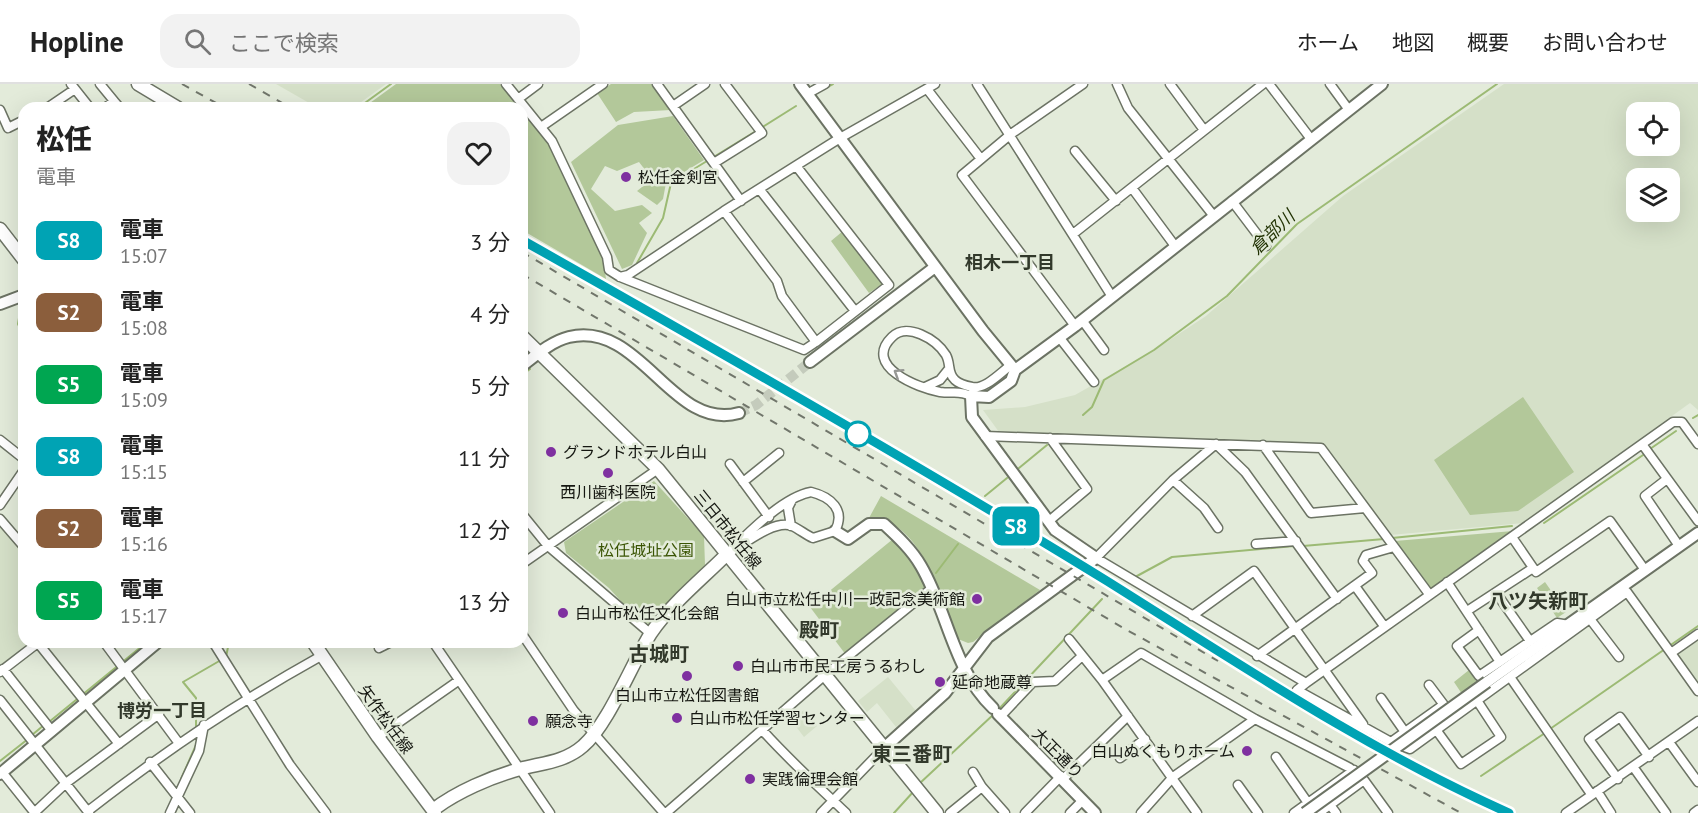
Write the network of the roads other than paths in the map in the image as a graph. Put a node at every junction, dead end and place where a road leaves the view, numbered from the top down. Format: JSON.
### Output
{"nodes":[{"id":1,"x":100,"y":84,"type":"edge"},
{"id":2,"x":138,"y":84,"type":"edge"},
{"id":3,"x":506,"y":84,"type":"edge"},
{"id":4,"x":538,"y":84,"type":"edge"},
{"id":5,"x":603,"y":84,"type":"edge"},
{"id":6,"x":657,"y":84,"type":"edge"},
{"id":7,"x":705,"y":84,"type":"edge"},
{"id":8,"x":725,"y":84,"type":"edge"},
{"id":9,"x":800,"y":84,"type":"edge"},
{"id":10,"x":825,"y":84,"type":"edge"},
{"id":11,"x":978,"y":84,"type":"edge"},
{"id":12,"x":1083,"y":84,"type":"edge"},
{"id":13,"x":1117,"y":84,"type":"edge"},
{"id":14,"x":1170,"y":84,"type":"edge"},
{"id":15,"x":1263,"y":84,"type":"edge"},
{"id":16,"x":1269,"y":84,"type":"edge"},
{"id":17,"x":1330,"y":84,"type":"edge"},
{"id":18,"x":1382,"y":84,"type":"edge"},
{"id":19,"x":931,"y":86,"type":"edge"},
{"id":20,"x":73,"y":87,"type":"edge"},
{"id":21,"x":590,"y":87,"type":"edge"},
{"id":22,"x":1069,"y":88,"type":"edge"},
{"id":23,"x":807,"y":94,"type":"junction"},
{"id":24,"x":518,"y":99,"type":"junction"},
{"id":25,"x":54,"y":102,"type":"edge"},
{"id":26,"x":85,"y":102,"type":"edge"},
{"id":27,"x":115,"y":102,"type":"edge"},
{"id":28,"x":168,"y":102,"type":"edge"},
{"id":29,"x":520,"y":102,"type":"edge"},
{"id":30,"x":673,"y":106,"type":"junction"},
{"id":31,"x":0,"y":110,"type":"edge"},
{"id":32,"x":1349,"y":110,"type":"junction"},
{"id":33,"x":528,"y":111,"type":"edge"},
{"id":34,"x":18,"y":123,"type":"edge"},
{"id":35,"x":541,"y":127,"type":"junction"},
{"id":36,"x":1204,"y":130,"type":"junction"},
{"id":37,"x":1011,"y":134,"type":"junction"},
{"id":38,"x":840,"y":138,"type":"junction"},
{"id":39,"x":1311,"y":139,"type":"junction"},
{"id":40,"x":1076,"y":151,"type":"dead end"},
{"id":41,"x":981,"y":159,"type":"junction"},
{"id":42,"x":1169,"y":159,"type":"junction"},
{"id":43,"x":714,"y":163,"type":"junction"},
{"id":44,"x":797,"y":167,"type":"junction"},
{"id":45,"x":1132,"y":188,"type":"junction"},
{"id":46,"x":760,"y":190,"type":"junction"},
{"id":47,"x":741,"y":201,"type":"junction"},
{"id":48,"x":1116,"y":201,"type":"junction"},
{"id":49,"x":1232,"y":201,"type":"junction"},
{"id":50,"x":724,"y":211,"type":"junction"},
{"id":51,"x":1213,"y":216,"type":"junction"},
{"id":52,"x":0,"y":229,"type":"edge"},
{"id":53,"x":1073,"y":234,"type":"junction"},
{"id":54,"x":1175,"y":246,"type":"junction"},
{"id":55,"x":1266,"y":246,"type":"dead end"},
{"id":56,"x":18,"y":253,"type":"edge"},
{"id":57,"x":935,"y":267,"type":"junction"},
{"id":58,"x":620,"y":277,"type":"junction"},
{"id":59,"x":1111,"y":295,"type":"junction"},
{"id":60,"x":18,"y":297,"type":"edge"},
{"id":61,"x":0,"y":304,"type":"edge"},
{"id":62,"x":855,"y":311,"type":"junction"},
{"id":63,"x":1078,"y":323,"type":"junction"},
{"id":64,"x":1059,"y":337,"type":"junction"},
{"id":65,"x":528,"y":342,"type":"edge"},
{"id":66,"x":816,"y":342,"type":"junction"},
{"id":67,"x":1104,"y":350,"type":"dead end"},
{"id":68,"x":539,"y":352,"type":"junction"},
{"id":69,"x":528,"y":361,"type":"edge"},
{"id":70,"x":810,"y":362,"type":"tunnel mouth"},
{"id":71,"x":1013,"y":367,"type":"junction"},
{"id":72,"x":948,"y":370,"type":"junction"},
{"id":73,"x":1094,"y":382,"type":"dead end"},
{"id":74,"x":925,"y":387,"type":"junction"},
{"id":75,"x":973,"y":392,"type":"junction"},
{"id":76,"x":738,"y":413,"type":"tunnel mouth"},
{"id":77,"x":985,"y":436,"type":"junction"},
{"id":78,"x":1050,"y":438,"type":"junction"},
{"id":79,"x":1,"y":444,"type":"edge"},
{"id":80,"x":1216,"y":444,"type":"junction"},
{"id":81,"x":1698,"y":444,"type":"edge"},
{"id":82,"x":1263,"y":445,"type":"junction"},
{"id":83,"x":1645,"y":449,"type":"junction"},
{"id":84,"x":779,"y":453,"type":"dead end"},
{"id":85,"x":18,"y":455,"type":"edge"},
{"id":86,"x":730,"y":464,"type":"dead end"},
{"id":87,"x":658,"y":469,"type":"junction"},
{"id":88,"x":18,"y":479,"type":"edge"},
{"id":89,"x":1667,"y":479,"type":"junction"},
{"id":90,"x":1173,"y":480,"type":"junction"},
{"id":91,"x":743,"y":482,"type":"junction"},
{"id":92,"x":794,"y":497,"type":"junction"},
{"id":93,"x":0,"y":505,"type":"edge"},
{"id":94,"x":1365,"y":508,"type":"junction"},
{"id":95,"x":769,"y":517,"type":"junction"},
{"id":96,"x":0,"y":519,"type":"edge"},
{"id":97,"x":528,"y":521,"type":"edge"},
{"id":98,"x":1049,"y":521,"type":"junction"},
{"id":99,"x":1698,"y":521,"type":"edge"},
{"id":100,"x":791,"y":526,"type":"junction"},
{"id":101,"x":1218,"y":528,"type":"dead end"},
{"id":102,"x":835,"y":531,"type":"junction"},
{"id":103,"x":1698,"y":533,"type":"edge"},
{"id":104,"x":1512,"y":537,"type":"junction"},
{"id":105,"x":18,"y":539,"type":"edge"},
{"id":106,"x":1296,"y":541,"type":"junction"},
{"id":107,"x":1390,"y":541,"type":"junction"},
{"id":108,"x":1256,"y":544,"type":"dead end"},
{"id":109,"x":548,"y":546,"type":"junction"},
{"id":110,"x":1679,"y":546,"type":"junction"},
{"id":111,"x":727,"y":554,"type":"junction"},
{"id":112,"x":1096,"y":558,"type":"junction"},
{"id":113,"x":528,"y":560,"type":"edge"},
{"id":114,"x":1533,"y":568,"type":"junction"},
{"id":115,"x":1645,"y":570,"type":"junction"},
{"id":116,"x":1447,"y":582,"type":"junction"},
{"id":117,"x":1354,"y":586,"type":"junction"},
{"id":118,"x":932,"y":588,"type":"junction"},
{"id":119,"x":1429,"y":594,"type":"junction"},
{"id":120,"x":1497,"y":594,"type":"junction"},
{"id":121,"x":1337,"y":599,"type":"junction"},
{"id":122,"x":1467,"y":611,"type":"junction"},
{"id":123,"x":1192,"y":616,"type":"junction"},
{"id":124,"x":1590,"y":619,"type":"junction"},
{"id":125,"x":1569,"y":625,"type":"junction"},
{"id":126,"x":1384,"y":626,"type":"junction"},
{"id":127,"x":1295,"y":629,"type":"junction"},
{"id":128,"x":1479,"y":630,"type":"junction"},
{"id":129,"x":651,"y":634,"type":"junction"},
{"id":130,"x":1698,"y":634,"type":"edge"},
{"id":131,"x":1069,"y":639,"type":"dead end"},
{"id":132,"x":1530,"y":641,"type":"junction"},
{"id":133,"x":528,"y":643,"type":"edge"},
{"id":134,"x":31,"y":648,"type":"edge"},
{"id":135,"x":44,"y":648,"type":"edge"},
{"id":136,"x":109,"y":648,"type":"edge"},
{"id":137,"x":149,"y":648,"type":"edge"},
{"id":138,"x":216,"y":648,"type":"edge"},
{"id":139,"x":317,"y":648,"type":"edge"},
{"id":140,"x":437,"y":648,"type":"edge"},
{"id":141,"x":1669,"y":649,"type":"junction"},
{"id":142,"x":321,"y":656,"type":"junction"},
{"id":143,"x":1082,"y":656,"type":"junction"},
{"id":144,"x":1257,"y":656,"type":"junction"},
{"id":145,"x":1619,"y":657,"type":"dead end"},
{"id":146,"x":1500,"y":662,"type":"junction"},
{"id":147,"x":122,"y":665,"type":"junction"},
{"id":148,"x":963,"y":668,"type":"junction"},
{"id":149,"x":1325,"y":669,"type":"junction"},
{"id":150,"x":2,"y":670,"type":"edge"},
{"id":151,"x":825,"y":675,"type":"junction"},
{"id":152,"x":1510,"y":677,"type":"junction"},
{"id":153,"x":1102,"y":680,"type":"junction"},
{"id":154,"x":458,"y":681,"type":"junction"},
{"id":155,"x":1306,"y":683,"type":"junction"},
{"id":156,"x":1429,"y":685,"type":"dead end"},
{"id":157,"x":1698,"y":691,"type":"edge"},
{"id":158,"x":82,"y":698,"type":"junction"},
{"id":159,"x":246,"y":698,"type":"junction"},
{"id":160,"x":1382,"y":698,"type":"dead end"},
{"id":161,"x":0,"y":700,"type":"edge"},
{"id":162,"x":1478,"y":702,"type":"junction"},
{"id":163,"x":1443,"y":705,"type":"junction"},
{"id":164,"x":997,"y":713,"type":"junction"},
{"id":165,"x":159,"y":714,"type":"junction"},
{"id":166,"x":1128,"y":716,"type":"junction"},
{"id":167,"x":1255,"y":719,"type":"junction"},
{"id":168,"x":1454,"y":719,"type":"junction"},
{"id":169,"x":1698,"y":721,"type":"edge"},
{"id":170,"x":204,"y":724,"type":"junction"},
{"id":171,"x":48,"y":726,"type":"junction"},
{"id":172,"x":1365,"y":727,"type":"junction"},
{"id":173,"x":763,"y":731,"type":"junction"},
{"id":174,"x":1437,"y":731,"type":"junction"},
{"id":175,"x":1405,"y":732,"type":"junction"},
{"id":176,"x":594,"y":734,"type":"junction"},
{"id":177,"x":378,"y":737,"type":"junction"},
{"id":178,"x":31,"y":739,"type":"junction"},
{"id":179,"x":1145,"y":739,"type":"junction"},
{"id":180,"x":178,"y":742,"type":"junction"},
{"id":181,"x":1391,"y":742,"type":"junction"},
{"id":182,"x":1669,"y":742,"type":"junction"},
{"id":183,"x":119,"y":744,"type":"junction"},
{"id":184,"x":1416,"y":745,"type":"junction"},
{"id":185,"x":884,"y":748,"type":"junction"},
{"id":186,"x":1276,"y":757,"type":"dead end"},
{"id":187,"x":1649,"y":757,"type":"junction"},
{"id":188,"x":1120,"y":758,"type":"dead end"},
{"id":189,"x":150,"y":762,"type":"junction"},
{"id":190,"x":1350,"y":768,"type":"dead end"},
{"id":191,"x":1634,"y":768,"type":"junction"},
{"id":192,"x":519,"y":769,"type":"junction"},
{"id":193,"x":973,"y":772,"type":"dead end"},
{"id":194,"x":1,"y":773,"type":"edge"},
{"id":195,"x":1062,"y":777,"type":"junction"},
{"id":196,"x":1173,"y":777,"type":"junction"},
{"id":197,"x":1618,"y":779,"type":"junction"},
{"id":198,"x":1362,"y":782,"type":"junction"},
{"id":199,"x":1698,"y":782,"type":"edge"},
{"id":200,"x":66,"y":783,"type":"junction"},
{"id":201,"x":1238,"y":785,"type":"dead end"},
{"id":202,"x":982,"y":787,"type":"junction"},
{"id":203,"x":1594,"y":793,"type":"junction"},
{"id":204,"x":177,"y":796,"type":"junction"},
{"id":205,"x":832,"y":800,"type":"junction"},
{"id":206,"x":1083,"y":800,"type":"junction"},
{"id":207,"x":1330,"y":805,"type":"junction"},
{"id":208,"x":1303,"y":810,"type":"edge"},
{"id":209,"x":1698,"y":810,"type":"edge"},
{"id":210,"x":89,"y":812,"type":"edge"},
{"id":211,"x":433,"y":812,"type":"edge"},
{"id":212,"x":34,"y":813,"type":"edge"},
{"id":213,"x":170,"y":813,"type":"edge"},
{"id":214,"x":190,"y":813,"type":"edge"},
{"id":215,"x":326,"y":813,"type":"edge"},
{"id":216,"x":550,"y":813,"type":"edge"},
{"id":217,"x":665,"y":813,"type":"edge"},
{"id":218,"x":821,"y":813,"type":"edge"},
{"id":219,"x":846,"y":813,"type":"edge"},
{"id":220,"x":937,"y":813,"type":"edge"},
{"id":221,"x":950,"y":813,"type":"edge"},
{"id":222,"x":1005,"y":813,"type":"edge"},
{"id":223,"x":1024,"y":813,"type":"edge"},
{"id":224,"x":1070,"y":813,"type":"edge"},
{"id":225,"x":1095,"y":813,"type":"edge"},
{"id":226,"x":1141,"y":813,"type":"edge"},
{"id":227,"x":1197,"y":813,"type":"edge"},
{"id":228,"x":1258,"y":813,"type":"edge"},
{"id":229,"x":1319,"y":813,"type":"edge"},
{"id":230,"x":1336,"y":813,"type":"edge"},
{"id":231,"x":1388,"y":813,"type":"edge"},
{"id":232,"x":1566,"y":813,"type":"edge"},
{"id":233,"x":1611,"y":813,"type":"edge"},
{"id":234,"x":1666,"y":813,"type":"edge"},
{"id":235,"x":1694,"y":813,"type":"edge"}],
"edges":[{"from":1,"to":27,"type":"street"},
{"from":2,"to":28,"type":"main road"},
{"from":3,"to":24,"type":"street"},
{"from":4,"to":24,"type":"street"},
{"from":5,"to":21,"type":"street"},
{"from":6,"to":30,"type":"street"},
{"from":7,"to":30,"type":"street"},
{"from":8,"to":43,"type":"street"},
{"from":9,"to":23,"type":"street"},
{"from":10,"to":23,"type":"street"},
{"from":11,"to":37,"type":"street"},
{"from":12,"to":22,"type":"street"},
{"from":13,"to":42,"type":"street"},
{"from":14,"to":36,"type":"street"},
{"from":15,"to":36,"type":"street"},
{"from":16,"to":39,"type":"street"},
{"from":17,"to":32,"type":"street"},
{"from":18,"to":32,"type":"street"},
{"from":19,"to":38,"type":"street"},
{"from":19,"to":41,"type":"street"},
{"from":20,"to":25,"type":"street"},
{"from":20,"to":26,"type":"street"},
{"from":21,"to":35,"type":"street"},
{"from":22,"to":37,"type":"street"},
{"from":23,"to":38,"type":"street"},
{"from":24,"to":29,"type":"street"},
{"from":30,"to":43,"type":"street"},
{"from":31,"to":34,"type":"street"},
{"from":32,"to":39,"type":"street"},
{"from":33,"to":35,"type":"street"},
{"from":35,"to":58,"type":"street"},
{"from":36,"to":42,"type":"street"},
{"from":37,"to":41,"type":"street"},
{"from":37,"to":53,"type":"street"},
{"from":38,"to":44,"type":"street"},
{"from":38,"to":57,"type":"street"},
{"from":39,"to":49,"type":"street"},
{"from":40,"to":48,"type":"street"},
{"from":41,"to":63,"type":"street"},
{"from":42,"to":45,"type":"street"},
{"from":42,"to":51,"type":"street"},
{"from":43,"to":47,"type":"street"},
{"from":44,"to":46,"type":"street"},
{"from":44,"to":62,"type":"street"},
{"from":45,"to":48,"type":"street"},
{"from":45,"to":54,"type":"street"},
{"from":46,"to":47,"type":"street"},
{"from":46,"to":62,"type":"street"},
{"from":47,"to":50,"type":"street"},
{"from":48,"to":53,"type":"street"},
{"from":49,"to":51,"type":"street"},
{"from":49,"to":55,"type":"street"},
{"from":50,"to":58,"type":"street"},
{"from":50,"to":66,"type":"street"},
{"from":51,"to":54,"type":"street"},
{"from":52,"to":56,"type":"main road"},
{"from":53,"to":59,"type":"street"},
{"from":54,"to":59,"type":"street"},
{"from":57,"to":70,"type":"street"},
{"from":57,"to":71,"type":"street"},
{"from":58,"to":66,"type":"street"},
{"from":59,"to":63,"type":"street"},
{"from":60,"to":61,"type":"street"},
{"from":62,"to":66,"type":"street"},
{"from":63,"to":64,"type":"street"},
{"from":63,"to":67,"type":"street"},
{"from":64,"to":71,"type":"street"},
{"from":64,"to":73,"type":"street"},
{"from":65,"to":68,"type":"main road","name":"三日市松任線"},
{"from":68,"to":69,"type":"street"},
{"from":68,"to":76,"type":"street"},
{"from":68,"to":87,"type":"main road","name":"三日市松任線"},
{"from":71,"to":75,"type":"street"},
{"from":72,"to":74,"type":"street"},
{"from":74,"to":72,"type":"street","one_way":true},
{"from":72,"to":75,"type":"street"},
{"from":74,"to":75,"type":"street"},
{"from":75,"to":77,"type":"street"},
{"from":77,"to":78,"type":"street"},
{"from":77,"to":98,"type":"street"},
{"from":78,"to":80,"type":"street"},
{"from":78,"to":98,"type":"street"},
{"from":79,"to":85,"type":"street"},
{"from":80,"to":82,"type":"street"},
{"from":80,"to":90,"type":"street"},
{"from":80,"to":106,"type":"street"},
{"from":81,"to":83,"type":"street"},
{"from":82,"to":94,"type":"street"},
{"from":82,"to":94,"type":"street"},
{"from":83,"to":89,"type":"street"},
{"from":83,"to":104,"type":"street"},
{"from":84,"to":91,"type":"street"},
{"from":86,"to":91,"type":"street"},
{"from":87,"to":109,"type":"street"},
{"from":87,"to":111,"type":"main road","name":"三日市松任線"},
{"from":88,"to":93,"type":"street"},
{"from":89,"to":99,"type":"street"},
{"from":89,"to":110,"type":"street"},
{"from":90,"to":101,"type":"street"},
{"from":90,"to":112,"type":"street"},
{"from":91,"to":95,"type":"street"},
{"from":92,"to":95,"type":"street"},
{"from":92,"to":100,"type":"street"},
{"from":92,"to":102,"type":"street"},
{"from":94,"to":107,"type":"street"},
{"from":95,"to":111,"type":"street"},
{"from":96,"to":105,"type":"street"},
{"from":97,"to":109,"type":"street"},
{"from":98,"to":112,"type":"street"},
{"from":100,"to":102,"type":"street"},
{"from":100,"to":111,"type":"street"},
{"from":102,"to":118,"type":"street","name":"大正通り"},
{"from":103,"to":110,"type":"street"},
{"from":104,"to":114,"type":"street"},
{"from":104,"to":116,"type":"street"},
{"from":106,"to":108,"type":"street"},
{"from":106,"to":121,"type":"street"},
{"from":107,"to":117,"type":"street"},
{"from":107,"to":119,"type":"street"},
{"from":109,"to":113,"type":"street"},
{"from":109,"to":129,"type":"street"},
{"from":110,"to":115,"type":"street"},
{"from":111,"to":129,"type":"main road"},
{"from":111,"to":151,"type":"main road","name":"三日市松任線"},
{"from":112,"to":123,"type":"street"},
{"from":112,"to":148,"type":"street"},
{"from":114,"to":115,"type":"street"},
{"from":114,"to":120,"type":"street"},
{"from":115,"to":125,"type":"street"},
{"from":116,"to":119,"type":"street"},
{"from":116,"to":122,"type":"street"},
{"from":117,"to":121,"type":"street"},
{"from":117,"to":126,"type":"street"},
{"from":118,"to":148,"type":"street","name":"大正通り"},
{"from":118,"to":151,"type":"street"},
{"from":119,"to":126,"type":"street"},
{"from":120,"to":122,"type":"street"},
{"from":120,"to":132,"type":"street"},
{"from":121,"to":127,"type":"street"},
{"from":122,"to":128,"type":"street"},
{"from":123,"to":127,"type":"street"},
{"from":123,"to":144,"type":"street"},
{"from":124,"to":141,"type":"street"},
{"from":124,"to":145,"type":"street"},
{"from":124,"to":152,"type":"street"},
{"from":125,"to":132,"type":"street"},
{"from":125,"to":208,"type":"street","bridge":true},
{"from":126,"to":149,"type":"street"},
{"from":127,"to":144,"type":"street"},
{"from":127,"to":149,"type":"street"},
{"from":128,"to":146,"type":"street"},
{"from":128,"to":146,"type":"street"},
{"from":129,"to":176,"type":"main road"},
{"from":130,"to":141,"type":"street"},
{"from":131,"to":143,"type":"street"},
{"from":132,"to":146,"type":"street"},
{"from":133,"to":176,"type":"street"},
{"from":134,"to":150,"type":"street"},
{"from":135,"to":158,"type":"street"},
{"from":136,"to":147,"type":"street"},
{"from":137,"to":147,"type":"street"},
{"from":138,"to":159,"type":"street"},
{"from":139,"to":142,"type":"main road","name":"矢作松任線"},
{"from":140,"to":154,"type":"street"},
{"from":141,"to":157,"type":"street"},
{"from":142,"to":159,"type":"street"},
{"from":142,"to":177,"type":"main road","name":"矢作松任線"},
{"from":143,"to":153,"type":"street"},
{"from":143,"to":164,"type":"street"},
{"from":144,"to":155,"type":"street"},
{"from":147,"to":158,"type":"street"},
{"from":147,"to":165,"type":"street"},
{"from":148,"to":164,"type":"street","name":"大正通り"},
{"from":148,"to":185,"type":"street"},
{"from":149,"to":155,"type":"street"},
{"from":149,"to":172,"type":"street"},
{"from":150,"to":171,"type":"street"},
{"from":151,"to":173,"type":"street"},
{"from":151,"to":185,"type":"main road","name":"三日市松任線"},
{"from":152,"to":162,"type":"street"},
{"from":152,"to":203,"type":"street"},
{"from":153,"to":166,"type":"street"},
{"from":153,"to":167,"type":"street"},
{"from":154,"to":177,"type":"street"},
{"from":154,"to":192,"type":"street"},
{"from":155,"to":172,"type":"street"},
{"from":156,"to":163,"type":"street"},
{"from":158,"to":171,"type":"street"},
{"from":158,"to":183,"type":"street"},
{"from":159,"to":170,"type":"street"},
{"from":159,"to":215,"type":"street"},
{"from":160,"to":175,"type":"street"},
{"from":161,"to":178,"type":"street"},
{"from":162,"to":168,"type":"street"},
{"from":162,"to":174,"type":"street"},
{"from":163,"to":168,"type":"street"},
{"from":163,"to":175,"type":"street"},
{"from":164,"to":195,"type":"street","name":"大正通り"},
{"from":165,"to":180,"type":"street"},
{"from":165,"to":183,"type":"street"},
{"from":166,"to":179,"type":"street"},
{"from":166,"to":195,"type":"street"},
{"from":167,"to":190,"type":"street"},
{"from":167,"to":196,"type":"street"},
{"from":168,"to":174,"type":"street"},
{"from":169,"to":182,"type":"street"},
{"from":170,"to":180,"type":"street"},
{"from":170,"to":204,"type":"street"},
{"from":171,"to":178,"type":"street"},
{"from":172,"to":181,"type":"street"},
{"from":173,"to":205,"type":"street"},
{"from":173,"to":217,"type":"street"},
{"from":174,"to":184,"type":"street"},
{"from":175,"to":181,"type":"street"},
{"from":175,"to":184,"type":"street"},
{"from":176,"to":192,"type":"main road"},
{"from":176,"to":217,"type":"street"},
{"from":177,"to":211,"type":"main road","name":"矢作松任線"},
{"from":178,"to":194,"type":"street"},
{"from":178,"to":200,"type":"street"},
{"from":179,"to":188,"type":"street"},
{"from":179,"to":196,"type":"street"},
{"from":180,"to":189,"type":"street"},
{"from":181,"to":184,"type":"street"},
{"from":182,"to":187,"type":"street"},
{"from":182,"to":199,"type":"street"},
{"from":183,"to":200,"type":"street"},
{"from":185,"to":205,"type":"street"},
{"from":185,"to":220,"type":"main road","name":"三日市松任線"},
{"from":186,"to":208,"type":"street"},
{"from":187,"to":191,"type":"street"},
{"from":187,"to":197,"type":"street"},
{"from":189,"to":204,"type":"street"},
{"from":189,"to":210,"type":"street"},
{"from":191,"to":197,"type":"street"},
{"from":191,"to":234,"type":"street"},
{"from":192,"to":211,"type":"main road"},
{"from":192,"to":216,"type":"street"},
{"from":193,"to":202,"type":"street"},
{"from":194,"to":212,"type":"street"},
{"from":195,"to":206,"type":"street","name":"大正通り"},
{"from":195,"to":223,"type":"street"},
{"from":196,"to":226,"type":"street"},
{"from":196,"to":227,"type":"street"},
{"from":197,"to":203,"type":"street"},
{"from":198,"to":207,"type":"street"},
{"from":198,"to":208,"type":"street"},
{"from":198,"to":231,"type":"street"},
{"from":200,"to":210,"type":"street"},
{"from":200,"to":212,"type":"street"},
{"from":201,"to":228,"type":"street"},
{"from":202,"to":221,"type":"street"},
{"from":202,"to":222,"type":"street"},
{"from":203,"to":232,"type":"street"},
{"from":203,"to":233,"type":"street"},
{"from":204,"to":213,"type":"street"},
{"from":204,"to":214,"type":"street"},
{"from":205,"to":218,"type":"street"},
{"from":205,"to":219,"type":"street"},
{"from":206,"to":224,"type":"street"},
{"from":206,"to":225,"type":"street","name":"大正通り"},
{"from":207,"to":229,"type":"street"},
{"from":207,"to":230,"type":"street"},
{"from":209,"to":235,"type":"street"}]}
